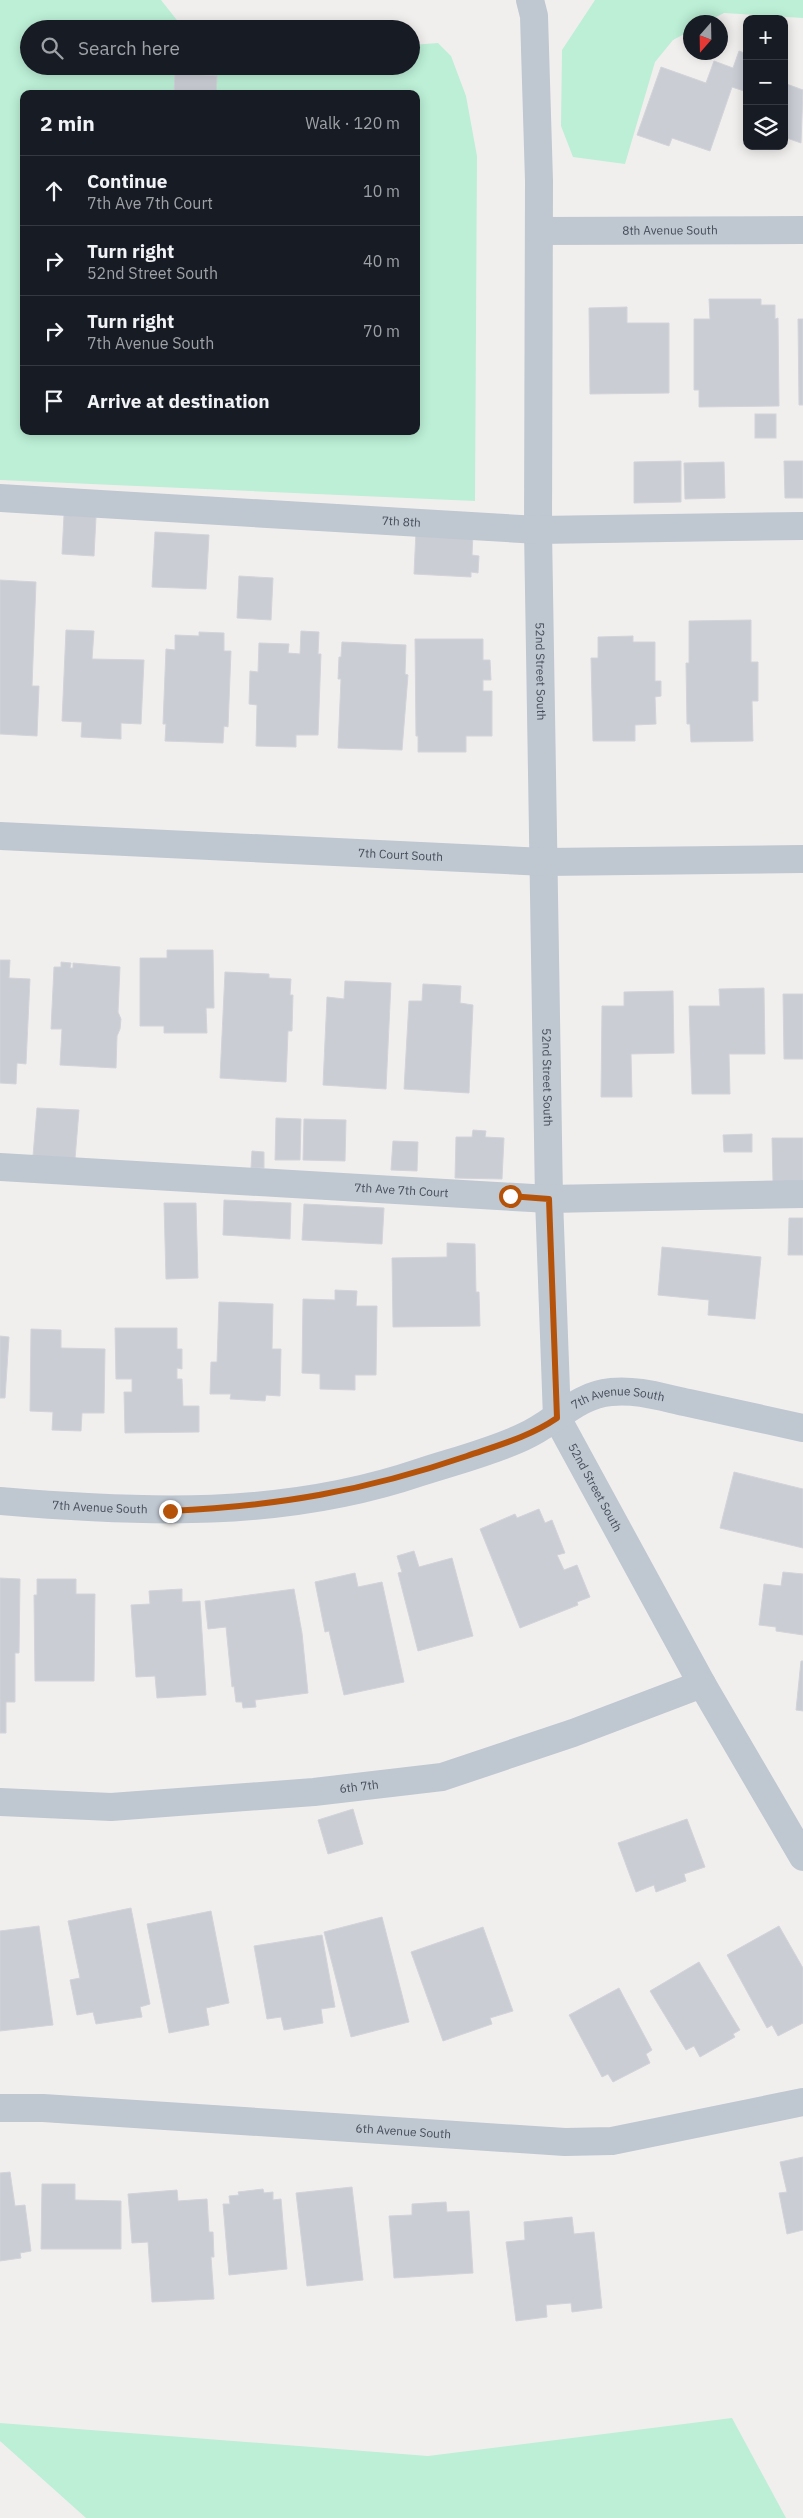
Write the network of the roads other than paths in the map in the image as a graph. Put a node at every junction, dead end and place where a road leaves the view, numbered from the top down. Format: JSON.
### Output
{"nodes":[{"id":1,"x":530,"y":0,"type":"edge"},
{"id":2,"x":803,"y":230,"type":"edge"},
{"id":3,"x":539,"y":231,"type":"junction"},
{"id":4,"x":0,"y":498,"type":"edge"},
{"id":5,"x":803,"y":526,"type":"edge"},
{"id":6,"x":538,"y":530,"type":"junction"},
{"id":7,"x":0,"y":836,"type":"edge"},
{"id":8,"x":803,"y":859,"type":"edge"},
{"id":9,"x":545,"y":862,"type":"junction"},
{"id":10,"x":0,"y":1167,"type":"edge"},
{"id":11,"x":803,"y":1194,"type":"edge"},
{"id":12,"x":549,"y":1199,"type":"junction"},
{"id":13,"x":557,"y":1418,"type":"junction"},
{"id":14,"x":803,"y":1428,"type":"edge"},
{"id":15,"x":0,"y":1501,"type":"edge"},
{"id":16,"x":702,"y":1684,"type":"junction"},
{"id":17,"x":0,"y":1802,"type":"edge"},
{"id":18,"x":803,"y":1857,"type":"edge"},
{"id":19,"x":803,"y":2102,"type":"edge"},
{"id":20,"x":0,"y":2108,"type":"edge"}],
"edges":[{"from":1,"to":3,"type":"street","name":"52nd Street South"},
{"from":2,"to":3,"type":"street","name":"8th Avenue South"},
{"from":3,"to":6,"type":"street","name":"52nd Street South"},
{"from":4,"to":6,"type":"street","name":"7th 8th"},
{"from":5,"to":6,"type":"street","name":"7th 8th"},
{"from":6,"to":9,"type":"street","name":"52nd Street South"},
{"from":7,"to":9,"type":"street","name":"7th Court South"},
{"from":8,"to":9,"type":"street","name":"7th Court South"},
{"from":9,"to":12,"type":"street","name":"52nd Street South"},
{"from":10,"to":12,"type":"street","name":"7th Ave 7th Court"},
{"from":11,"to":12,"type":"street","name":"7th Ave 7th Court"},
{"from":12,"to":13,"type":"street","name":"52nd Street South"},
{"from":13,"to":14,"type":"street","name":"7th Avenue South"},
{"from":13,"to":15,"type":"street","name":"7th Avenue South"},
{"from":13,"to":16,"type":"street","name":"52nd Street South"},
{"from":16,"to":17,"type":"street","name":"6th 7th"},
{"from":16,"to":18,"type":"street","name":"52nd Street South"},
{"from":19,"to":20,"type":"street","name":"6th Avenue South"}]}
